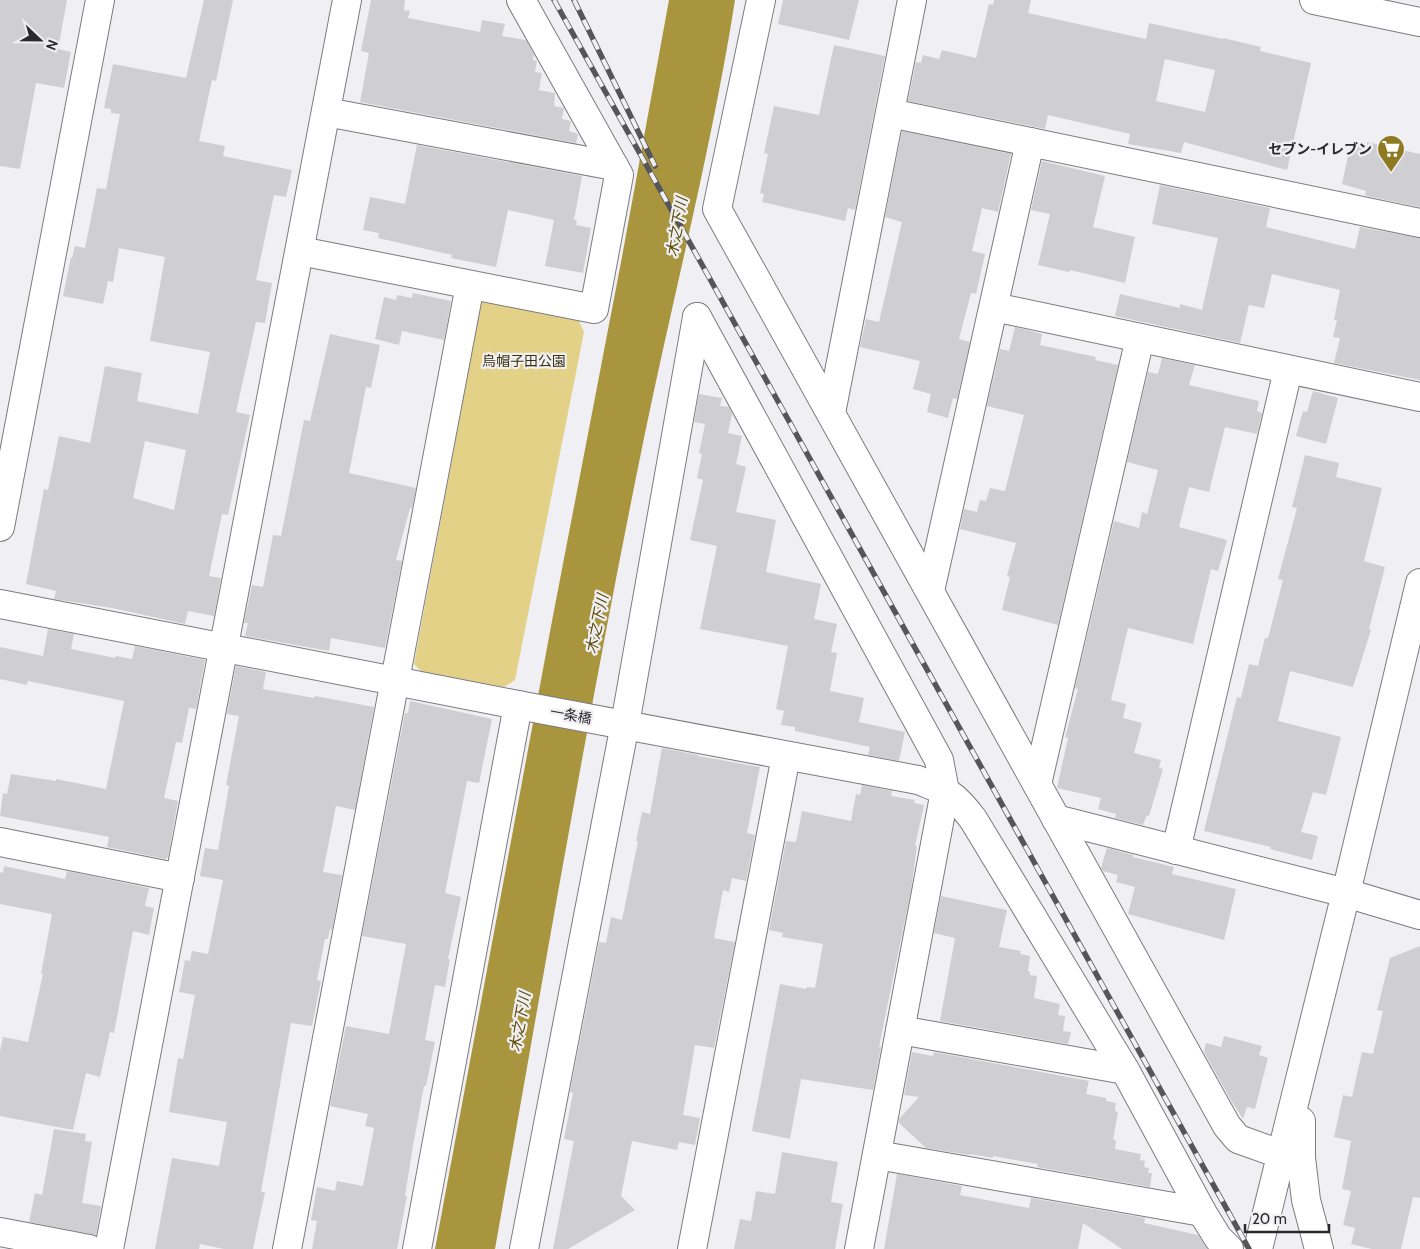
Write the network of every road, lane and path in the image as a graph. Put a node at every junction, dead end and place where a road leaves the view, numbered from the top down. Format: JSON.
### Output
{"nodes":[{"id":1,"x":100,"y":0,"type":"edge"},
{"id":2,"x":347,"y":0,"type":"edge"},
{"id":3,"x":761,"y":0,"type":"edge"},
{"id":4,"x":912,"y":0,"type":"edge"},
{"id":5,"x":1314,"y":0,"type":"edge"},
{"id":6,"x":518,"y":1,"type":"edge"},
{"id":7,"x":1420,"y":22,"type":"edge"},
{"id":8,"x":326,"y":112,"type":"junction"},
{"id":9,"x":890,"y":113,"type":"junction"},
{"id":10,"x":1030,"y":142,"type":"junction"},
{"id":11,"x":614,"y":166,"type":"junction"},
{"id":12,"x":1420,"y":223,"type":"edge"},
{"id":13,"x":300,"y":251,"type":"junction"},
{"id":14,"x":470,"y":285,"type":"junction"},
{"id":15,"x":994,"y":307,"type":"junction"},
{"id":16,"x":1140,"y":338,"type":"junction"},
{"id":17,"x":1288,"y":370,"type":"junction"},
{"id":18,"x":1420,"y":397,"type":"edge"},
{"id":19,"x":831,"y":413,"type":"junction"},
{"id":20,"x":1,"y":518,"type":"edge"},
{"id":21,"x":1420,"y":583,"type":"edge"},
{"id":22,"x":930,"y":591,"type":"junction"},
{"id":23,"x":0,"y":604,"type":"edge"},
{"id":24,"x":224,"y":648,"type":"junction"},
{"id":25,"x":395,"y":682,"type":"junction"},
{"id":26,"x":524,"y":706,"type":"junction"},
{"id":27,"x":619,"y":723,"type":"junction"},
{"id":28,"x":786,"y":756,"type":"junction"},
{"id":29,"x":1037,"y":784,"type":"junction"},
{"id":30,"x":945,"y":790,"type":"junction"},
{"id":31,"x":1056,"y":819,"type":"junction"},
{"id":32,"x":0,"y":842,"type":"edge"},
{"id":33,"x":1176,"y":850,"type":"junction"},
{"id":34,"x":180,"y":878,"type":"junction"},
{"id":35,"x":1346,"y":893,"type":"junction"},
{"id":36,"x":1420,"y":916,"type":"edge"},
{"id":37,"x":900,"y":1030,"type":"junction"},
{"id":38,"x":1125,"y":1070,"type":"junction"},
{"id":39,"x":1301,"y":1074,"type":"junction"},
{"id":40,"x":877,"y":1155,"type":"junction"},
{"id":41,"x":1282,"y":1155,"type":"junction"},
{"id":42,"x":1202,"y":1212,"type":"junction"},
{"id":43,"x":0,"y":1232,"type":"edge"},
{"id":44,"x":1263,"y":1248,"type":"edge"},
{"id":45,"x":89,"y":1249,"type":"edge"},
{"id":46,"x":110,"y":1249,"type":"edge"},
{"id":47,"x":287,"y":1249,"type":"edge"},
{"id":48,"x":417,"y":1249,"type":"edge"},
{"id":49,"x":524,"y":1249,"type":"edge"},
{"id":50,"x":692,"y":1249,"type":"edge"},
{"id":51,"x":859,"y":1249,"type":"edge"},
{"id":52,"x":1229,"y":1249,"type":"edge"},
{"id":53,"x":1319,"y":1249,"type":"edge"}],
"edges":[{"from":1,"to":20,"type":"street"},
{"from":2,"to":8,"type":"street"},
{"from":3,"to":19,"type":"street"},
{"from":4,"to":9,"type":"street"},
{"from":5,"to":7,"type":"street"},
{"from":6,"to":11,"type":"street"},
{"from":8,"to":11,"type":"street"},
{"from":8,"to":13,"type":"street"},
{"from":9,"to":10,"type":"street"},
{"from":9,"to":19,"type":"street"},
{"from":10,"to":12,"type":"street"},
{"from":10,"to":15,"type":"street"},
{"from":11,"to":14,"type":"street"},
{"from":13,"to":14,"type":"street"},
{"from":13,"to":24,"type":"street"},
{"from":14,"to":25,"type":"street"},
{"from":15,"to":16,"type":"street"},
{"from":15,"to":22,"type":"street"},
{"from":16,"to":17,"type":"street"},
{"from":16,"to":29,"type":"street"},
{"from":17,"to":18,"type":"street"},
{"from":17,"to":33,"type":"street"},
{"from":19,"to":22,"type":"street"},
{"from":21,"to":35,"type":"street"},
{"from":22,"to":29,"type":"street"},
{"from":23,"to":24,"type":"street","name":"一条橋"},
{"from":24,"to":25,"type":"street","name":"一条橋"},
{"from":24,"to":34,"type":"street"},
{"from":25,"to":26,"type":"street","name":"一条橋"},
{"from":25,"to":47,"type":"street"},
{"from":26,"to":27,"type":"street","name":"一条橋"},
{"from":26,"to":48,"type":"street"},
{"from":27,"to":28,"type":"street","name":"一条橋"},
{"from":27,"to":30,"type":"street"},
{"from":27,"to":49,"type":"street"},
{"from":28,"to":30,"type":"street","name":"一条橋"},
{"from":28,"to":50,"type":"street"},
{"from":29,"to":31,"type":"street"},
{"from":30,"to":37,"type":"street"},
{"from":30,"to":38,"type":"street"},
{"from":31,"to":33,"type":"street"},
{"from":31,"to":41,"type":"street"},
{"from":32,"to":34,"type":"street"},
{"from":33,"to":35,"type":"street"},
{"from":34,"to":46,"type":"street"},
{"from":35,"to":36,"type":"street"},
{"from":35,"to":39,"type":"street"},
{"from":37,"to":38,"type":"street"},
{"from":37,"to":40,"type":"street"},
{"from":38,"to":42,"type":"street"},
{"from":39,"to":41,"type":"street"},
{"from":39,"to":53,"type":"street"},
{"from":40,"to":42,"type":"street"},
{"from":40,"to":51,"type":"street"},
{"from":41,"to":44,"type":"street"},
{"from":42,"to":52,"type":"street"},
{"from":43,"to":45,"type":"street"}]}
